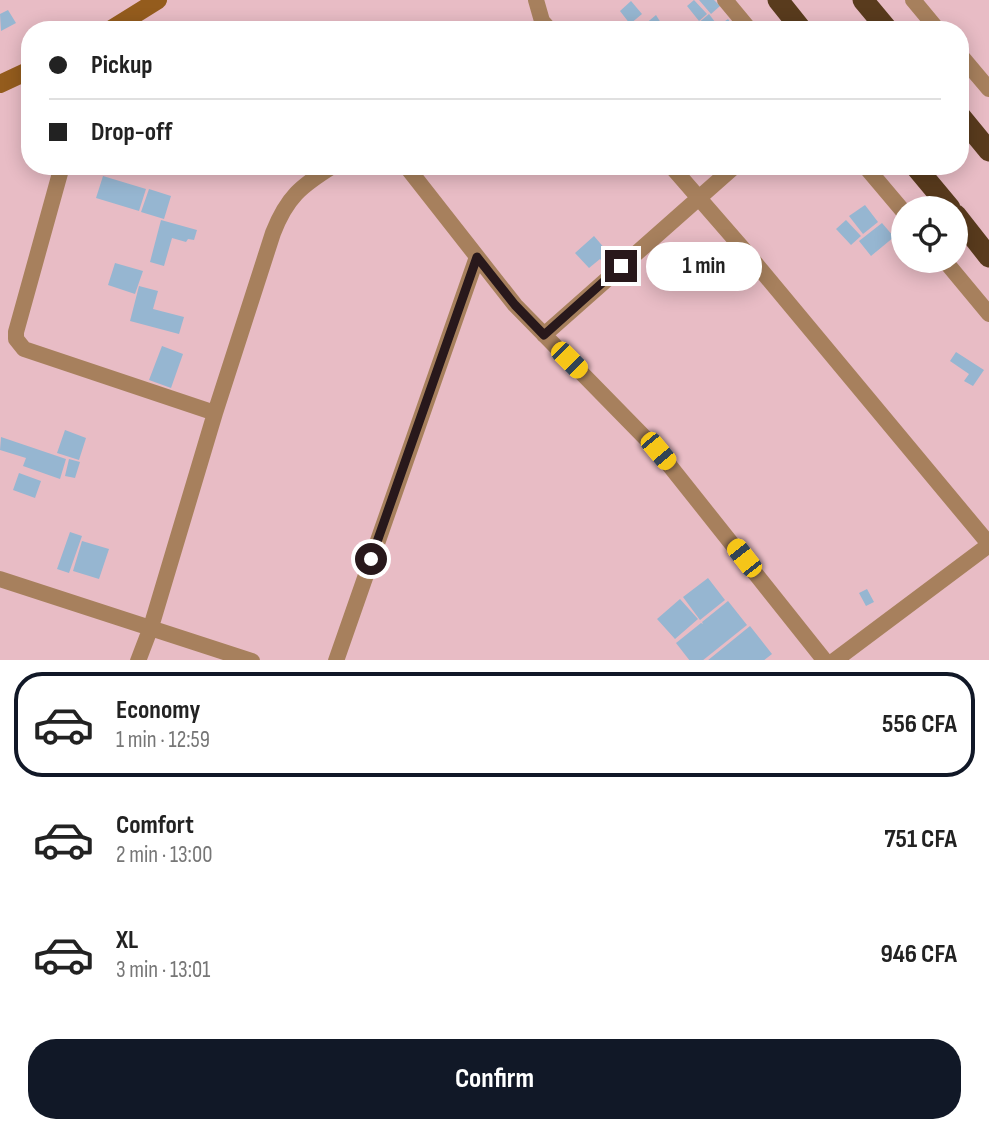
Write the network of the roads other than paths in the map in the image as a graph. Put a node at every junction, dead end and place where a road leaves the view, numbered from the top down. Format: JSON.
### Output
{"nodes":[{"id":1,"x":158,"y":0,"type":"edge"},
{"id":2,"x":536,"y":0,"type":"edge"},
{"id":3,"x":725,"y":0,"type":"edge"},
{"id":4,"x":778,"y":0,"type":"edge"},
{"id":5,"x":863,"y":0,"type":"edge"},
{"id":6,"x":913,"y":0,"type":"edge"},
{"id":7,"x":124,"y":21,"type":"edge"},
{"id":8,"x":540,"y":21,"type":"edge"},
{"id":9,"x":742,"y":21,"type":"edge"},
{"id":10,"x":795,"y":21,"type":"edge"},
{"id":11,"x":880,"y":21,"type":"edge"},
{"id":12,"x":930,"y":21,"type":"edge"},
{"id":13,"x":969,"y":65,"type":"edge"},
{"id":14,"x":21,"y":74,"type":"edge"},
{"id":15,"x":0,"y":84,"type":"edge"},
{"id":16,"x":989,"y":89,"type":"edge"},
{"id":17,"x":969,"y":127,"type":"edge"},
{"id":18,"x":989,"y":152,"type":"edge"},
{"id":19,"x":60,"y":175,"type":"edge"},
{"id":20,"x":320,"y":175,"type":"edge"},
{"id":21,"x":412,"y":175,"type":"edge"},
{"id":22,"x":679,"y":175,"type":"edge"},
{"id":23,"x":724,"y":175,"type":"edge"},
{"id":24,"x":873,"y":175,"type":"edge"},
{"id":25,"x":922,"y":175,"type":"edge"},
{"id":26,"x":940,"y":196,"type":"edge"},
{"id":27,"x":698,"y":197,"type":"junction"},
{"id":28,"x":891,"y":197,"type":"edge"},
{"id":29,"x":968,"y":230,"type":"edge"},
{"id":30,"x":477,"y":257,"type":"junction"},
{"id":31,"x":989,"y":257,"type":"edge"},
{"id":32,"x":954,"y":273,"type":"edge"},
{"id":33,"x":989,"y":314,"type":"edge"},
{"id":34,"x":544,"y":335,"type":"junction"},
{"id":35,"x":215,"y":413,"type":"junction"},
{"id":36,"x":989,"y":544,"type":"edge"},
{"id":37,"x":0,"y":579,"type":"edge"},
{"id":38,"x":151,"y":627,"type":"junction"},
{"id":39,"x":138,"y":660,"type":"edge"},
{"id":40,"x":252,"y":660,"type":"edge"},
{"id":41,"x":336,"y":660,"type":"edge"},
{"id":42,"x":825,"y":660,"type":"edge"},
{"id":43,"x":834,"y":660,"type":"edge"}],
"edges":[{"from":1,"to":7,"type":"street"},
{"from":2,"to":8,"type":"street"},
{"from":3,"to":9,"type":"street"},
{"from":4,"to":10,"type":"highway"},
{"from":5,"to":11,"type":"highway"},
{"from":6,"to":12,"type":"street"},
{"from":13,"to":16,"type":"street"},
{"from":14,"to":15,"type":"street"},
{"from":17,"to":18,"type":"highway"},
{"from":19,"to":35,"type":"street"},
{"from":20,"to":35,"type":"street"},
{"from":21,"to":30,"type":"street"},
{"from":22,"to":27,"type":"street"},
{"from":23,"to":27,"type":"street"},
{"from":24,"to":28,"type":"street"},
{"from":25,"to":26,"type":"highway"},
{"from":27,"to":34,"type":"street"},
{"from":27,"to":36,"type":"street"},
{"from":29,"to":31,"type":"highway"},
{"from":30,"to":34,"type":"street"},
{"from":30,"to":41,"type":"street"},
{"from":32,"to":33,"type":"street"},
{"from":34,"to":42,"type":"street"},
{"from":35,"to":38,"type":"street"},
{"from":36,"to":43,"type":"street"},
{"from":37,"to":38,"type":"street"},
{"from":38,"to":39,"type":"street"},
{"from":38,"to":40,"type":"street"}]}
